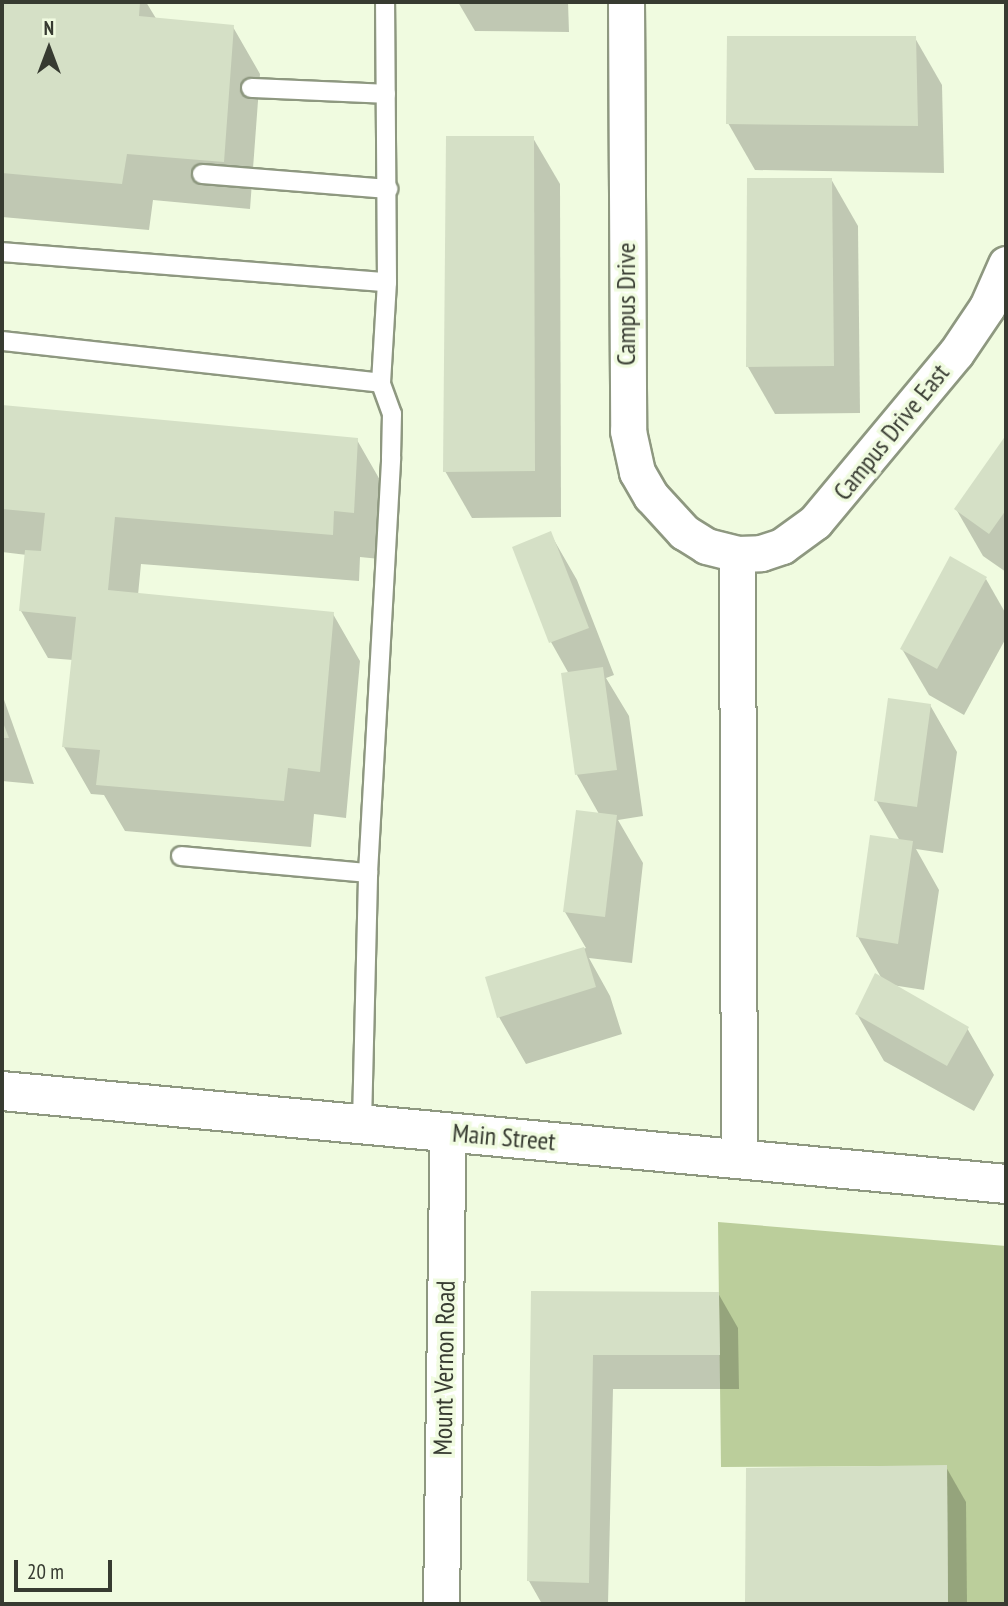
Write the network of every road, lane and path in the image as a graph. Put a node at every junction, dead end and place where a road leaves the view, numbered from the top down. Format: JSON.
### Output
{"nodes":[{"id":1,"x":385,"y":2,"type":"edge"},
{"id":2,"x":626,"y":2,"type":"edge"},
{"id":3,"x":251,"y":88,"type":"dead end"},
{"id":4,"x":386,"y":94,"type":"junction"},
{"id":5,"x":202,"y":174,"type":"dead end"},
{"id":6,"x":388,"y":189,"type":"junction"},
{"id":7,"x":2,"y":252,"type":"edge"},
{"id":8,"x":1006,"y":264,"type":"edge"},
{"id":9,"x":387,"y":282,"type":"junction"},
{"id":10,"x":2,"y":341,"type":"edge"},
{"id":11,"x":381,"y":383,"type":"junction"},
{"id":12,"x":737,"y":554,"type":"junction"},
{"id":13,"x":181,"y":856,"type":"dead end"},
{"id":14,"x":368,"y":873,"type":"junction"},
{"id":15,"x":2,"y":1091,"type":"edge"},
{"id":16,"x":362,"y":1123,"type":"junction"},
{"id":17,"x":448,"y":1132,"type":"junction"},
{"id":18,"x":739,"y":1158,"type":"junction"},
{"id":19,"x":1006,"y":1184,"type":"edge"},
{"id":20,"x":441,"y":1604,"type":"edge"}],
"edges":[{"from":1,"to":4,"type":"lane"},
{"from":2,"to":12,"type":"street","name":"Campus Drive"},
{"from":3,"to":4,"type":"lane"},
{"from":4,"to":6,"type":"lane"},
{"from":5,"to":6,"type":"lane"},
{"from":6,"to":9,"type":"lane"},
{"from":7,"to":9,"type":"lane"},
{"from":8,"to":12,"type":"street","name":"Campus Drive East"},
{"from":9,"to":11,"type":"lane"},
{"from":10,"to":11,"type":"lane"},
{"from":11,"to":14,"type":"lane"},
{"from":12,"to":18,"type":"street"},
{"from":13,"to":14,"type":"lane"},
{"from":14,"to":16,"type":"lane"},
{"from":15,"to":16,"type":"main road","name":"Main Street"},
{"from":16,"to":17,"type":"main road","name":"Main Street"},
{"from":17,"to":18,"type":"main road","name":"Main Street"},
{"from":17,"to":20,"type":"street","name":"Mount Vernon Road"},
{"from":18,"to":19,"type":"main road","name":"Main Street"}]}
